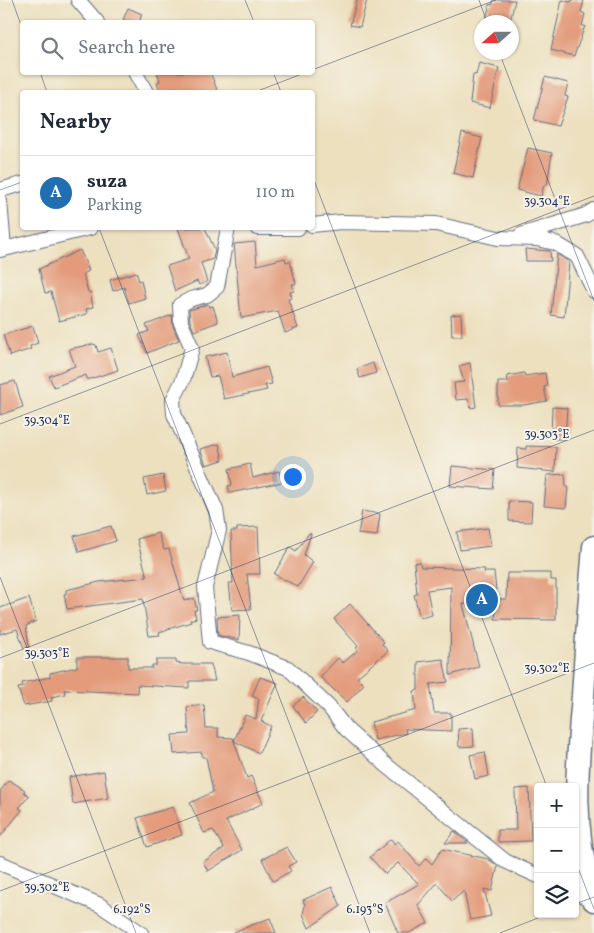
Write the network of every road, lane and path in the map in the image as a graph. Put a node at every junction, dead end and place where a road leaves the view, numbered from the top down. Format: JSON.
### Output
{"nodes":[{"id":1,"x":78,"y":0,"type":"edge"},
{"id":2,"x":95,"y":20,"type":"edge"},
{"id":3,"x":137,"y":75,"type":"edge"},
{"id":4,"x":145,"y":90,"type":"edge"},
{"id":5,"x":20,"y":185,"type":"edge"},
{"id":6,"x":0,"y":190,"type":"edge"},
{"id":7,"x":0,"y":201,"type":"edge"},
{"id":8,"x":594,"y":210,"type":"edge"},
{"id":9,"x":315,"y":225,"type":"edge"},
{"id":10,"x":82,"y":230,"type":"edge"},
{"id":11,"x":228,"y":230,"type":"edge"},
{"id":12,"x":498,"y":238,"type":"junction"},
{"id":13,"x":2,"y":250,"type":"edge"},
{"id":14,"x":594,"y":291,"type":"edge"},
{"id":15,"x":594,"y":547,"type":"edge"},
{"id":16,"x":0,"y":863,"type":"edge"},
{"id":17,"x":534,"y":874,"type":"edge"},
{"id":18,"x":579,"y":894,"type":"edge"},
{"id":19,"x":594,"y":900,"type":"edge"},
{"id":20,"x":140,"y":933,"type":"edge"}],
"edges":[{"from":1,"to":2,"type":"street"},
{"from":3,"to":4,"type":"street"},
{"from":5,"to":6,"type":"street"},
{"from":7,"to":13,"type":"street"},
{"from":8,"to":12,"type":"street"},
{"from":9,"to":12,"type":"street"},
{"from":10,"to":13,"type":"street"},
{"from":11,"to":17,"type":"street"},
{"from":12,"to":14,"type":"street"},
{"from":15,"to":19,"type":"main road"},
{"from":16,"to":20,"type":"street"},
{"from":18,"to":19,"type":"street"}]}
